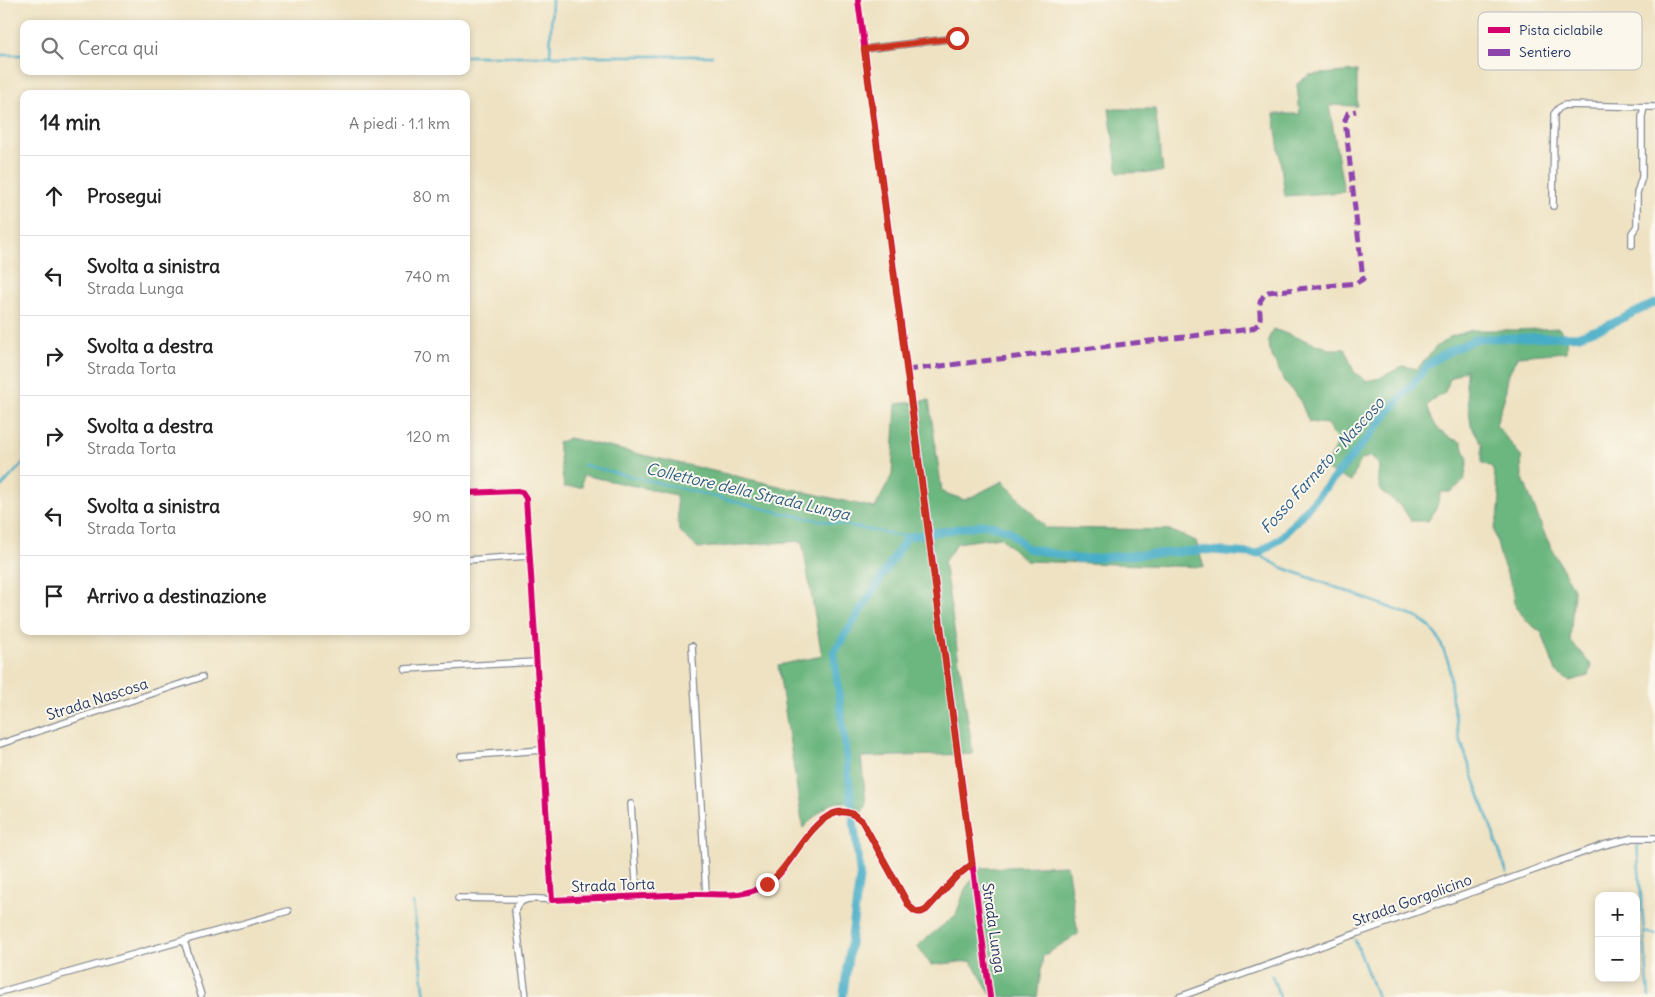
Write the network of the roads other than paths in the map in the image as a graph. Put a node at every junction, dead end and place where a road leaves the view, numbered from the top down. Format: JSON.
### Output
{"nodes":[{"id":1,"x":858,"y":0,"type":"edge"},
{"id":2,"x":957,"y":38,"type":"dead end"},
{"id":3,"x":864,"y":49,"type":"junction"},
{"id":4,"x":1644,"y":107,"type":"junction"},
{"id":5,"x":1655,"y":107,"type":"edge"},
{"id":6,"x":1553,"y":206,"type":"dead end"},
{"id":7,"x":1632,"y":245,"type":"dead end"},
{"id":8,"x":470,"y":493,"type":"edge"},
{"id":9,"x":530,"y":556,"type":"junction"},
{"id":10,"x":470,"y":560,"type":"edge"},
{"id":11,"x":692,"y":646,"type":"dead end"},
{"id":12,"x":536,"y":662,"type":"junction"},
{"id":13,"x":405,"y":669,"type":"dead end"},
{"id":14,"x":202,"y":677,"type":"dead end"},
{"id":15,"x":0,"y":744,"type":"edge"},
{"id":16,"x":542,"y":750,"type":"junction"},
{"id":17,"x":461,"y":756,"type":"dead end"},
{"id":18,"x":631,"y":804,"type":"dead end"},
{"id":19,"x":1655,"y":838,"type":"edge"},
{"id":20,"x":972,"y":864,"type":"junction"},
{"id":21,"x":706,"y":893,"type":"junction"},
{"id":22,"x":637,"y":896,"type":"junction"},
{"id":23,"x":458,"y":898,"type":"dead end"},
{"id":24,"x":524,"y":899,"type":"junction"},
{"id":25,"x":552,"y":900,"type":"junction"},
{"id":26,"x":288,"y":911,"type":"dead end"},
{"id":27,"x":184,"y":941,"type":"junction"},
{"id":28,"x":0,"y":992,"type":"edge"},
{"id":29,"x":200,"y":995,"type":"dead end"},
{"id":30,"x":526,"y":997,"type":"edge"},
{"id":31,"x":990,"y":997,"type":"edge"},
{"id":32,"x":1179,"y":997,"type":"edge"}],
"edges":[{"from":1,"to":3,"type":"street","name":"Strada Lunga"},
{"from":2,"to":3,"type":"street"},
{"from":3,"to":20,"type":"street","name":"Strada Lunga"},
{"from":4,"to":5,"type":"street"},
{"from":4,"to":6,"type":"street"},
{"from":4,"to":7,"type":"street"},
{"from":8,"to":9,"type":"street","name":"Strada Torta"},
{"from":9,"to":10,"type":"street"},
{"from":9,"to":12,"type":"street","name":"Strada Torta"},
{"from":11,"to":21,"type":"street"},
{"from":12,"to":13,"type":"street"},
{"from":12,"to":16,"type":"street","name":"Strada Torta"},
{"from":14,"to":15,"type":"street","name":"Strada Nascosa"},
{"from":16,"to":17,"type":"street"},
{"from":16,"to":25,"type":"street","name":"Strada Torta"},
{"from":18,"to":22,"type":"street","name":"Strada Torta"},
{"from":19,"to":32,"type":"street","name":"Strada Gorgolicino"},
{"from":20,"to":21,"type":"street","name":"Strada Torta"},
{"from":20,"to":31,"type":"street","name":"Strada Lunga"},
{"from":21,"to":22,"type":"street","name":"Strada Torta"},
{"from":22,"to":25,"type":"street","name":"Strada Torta"},
{"from":23,"to":24,"type":"street"},
{"from":24,"to":25,"type":"street"},
{"from":24,"to":30,"type":"street"},
{"from":26,"to":27,"type":"street"},
{"from":27,"to":28,"type":"street"},
{"from":27,"to":29,"type":"street"}]}
